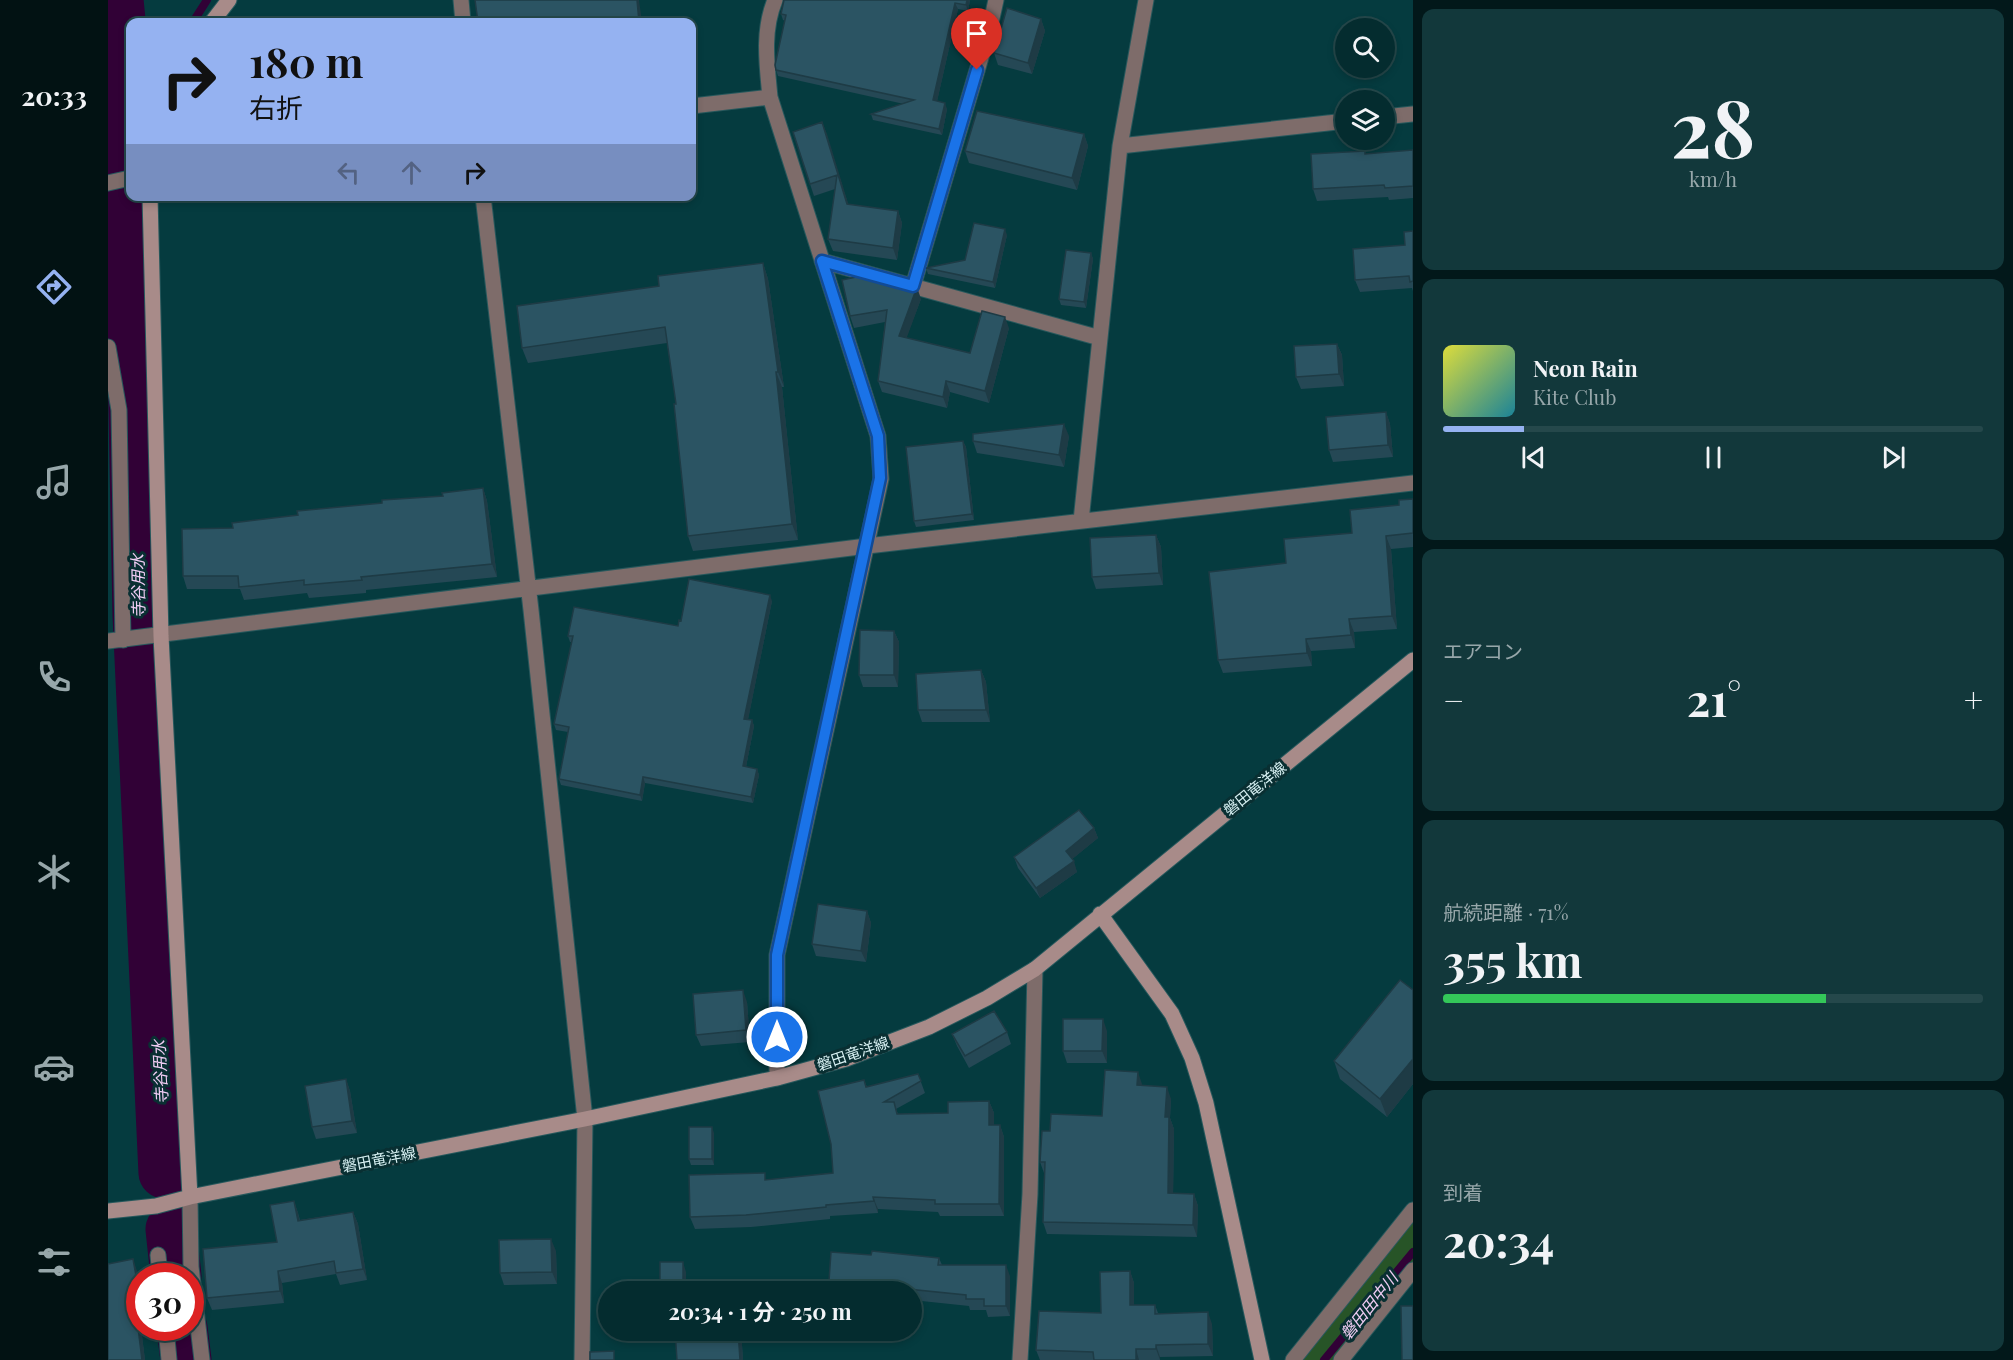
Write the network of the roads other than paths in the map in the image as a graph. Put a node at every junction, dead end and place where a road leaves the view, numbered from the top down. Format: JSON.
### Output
{"nodes":[{"id":1,"x":229,"y":0,"type":"edge"},
{"id":2,"x":461,"y":0,"type":"edge"},
{"id":3,"x":775,"y":0,"type":"edge"},
{"id":4,"x":996,"y":0,"type":"edge"},
{"id":5,"x":1146,"y":0,"type":"edge"},
{"id":6,"x":215,"y":18,"type":"edge"},
{"id":7,"x":463,"y":18,"type":"edge"},
{"id":8,"x":770,"y":97,"type":"junction"},
{"id":9,"x":696,"y":106,"type":"edge"},
{"id":10,"x":1413,"y":114,"type":"edge"},
{"id":11,"x":1395,"y":116,"type":"edge"},
{"id":12,"x":1335,"y":123,"type":"edge"},
{"id":13,"x":1120,"y":146,"type":"junction"},
{"id":14,"x":126,"y":179,"type":"edge"},
{"id":15,"x":108,"y":183,"type":"edge"},
{"id":16,"x":150,"y":201,"type":"edge"},
{"id":17,"x":484,"y":201,"type":"edge"},
{"id":18,"x":822,"y":261,"type":"junction"},
{"id":19,"x":913,"y":286,"type":"junction"},
{"id":20,"x":1100,"y":338,"type":"junction"},
{"id":21,"x":108,"y":347,"type":"edge"},
{"id":22,"x":1413,"y":483,"type":"edge"},
{"id":23,"x":1081,"y":521,"type":"junction"},
{"id":24,"x":867,"y":546,"type":"junction"},
{"id":25,"x":528,"y":589,"type":"junction"},
{"id":26,"x":161,"y":636,"type":"junction"},
{"id":27,"x":115,"y":641,"type":"edge"},
{"id":28,"x":1413,"y":660,"type":"edge"},
{"id":29,"x":1100,"y":914,"type":"junction"},
{"id":30,"x":1035,"y":969,"type":"junction"},
{"id":31,"x":777,"y":1078,"type":"junction"},
{"id":32,"x":585,"y":1119,"type":"junction"},
{"id":33,"x":190,"y":1197,"type":"junction"},
{"id":34,"x":1413,"y":1210,"type":"edge"},
{"id":35,"x":108,"y":1211,"type":"edge"},
{"id":36,"x":158,"y":1255,"type":"dead end"},
{"id":37,"x":159,"y":1263,"type":"edge"},
{"id":38,"x":1413,"y":1270,"type":"edge"},
{"id":39,"x":167,"y":1341,"type":"edge"},
{"id":40,"x":169,"y":1360,"type":"edge"},
{"id":41,"x":202,"y":1360,"type":"edge"},
{"id":42,"x":582,"y":1360,"type":"edge"},
{"id":43,"x":1020,"y":1360,"type":"edge"},
{"id":44,"x":1262,"y":1360,"type":"edge"},
{"id":45,"x":1293,"y":1360,"type":"edge"},
{"id":46,"x":1341,"y":1360,"type":"edge"}],
"edges":[{"from":1,"to":6,"type":"street"},
{"from":2,"to":7,"type":"street"},
{"from":3,"to":8,"type":"street"},
{"from":4,"to":19,"type":"street"},
{"from":5,"to":13,"type":"street"},
{"from":8,"to":9,"type":"street"},
{"from":8,"to":18,"type":"street"},
{"from":10,"to":11,"type":"street"},
{"from":12,"to":13,"type":"street"},
{"from":13,"to":20,"type":"street"},
{"from":14,"to":15,"type":"street"},
{"from":16,"to":26,"type":"street"},
{"from":17,"to":25,"type":"street"},
{"from":18,"to":19,"type":"street"},
{"from":18,"to":24,"type":"street"},
{"from":19,"to":20,"type":"street"},
{"from":20,"to":23,"type":"street"},
{"from":21,"to":27,"type":"street"},
{"from":22,"to":23,"type":"street"},
{"from":23,"to":24,"type":"street"},
{"from":24,"to":25,"type":"street"},
{"from":24,"to":31,"type":"street"},
{"from":25,"to":26,"type":"street"},
{"from":25,"to":32,"type":"street"},
{"from":26,"to":27,"type":"street"},
{"from":26,"to":33,"type":"street"},
{"from":28,"to":29,"type":"street","name":"磐田竜洋線"},
{"from":29,"to":30,"type":"street","name":"磐田竜洋線"},
{"from":29,"to":44,"type":"street"},
{"from":30,"to":31,"type":"street","name":"磐田竜洋線"},
{"from":30,"to":43,"type":"street"},
{"from":31,"to":32,"type":"street","name":"磐田竜洋線"},
{"from":32,"to":33,"type":"street","name":"磐田竜洋線"},
{"from":32,"to":42,"type":"street"},
{"from":33,"to":35,"type":"street","name":"磐田竜洋線"},
{"from":33,"to":41,"type":"street"},
{"from":34,"to":45,"type":"street"},
{"from":36,"to":37,"type":"street"},
{"from":38,"to":46,"type":"street"},
{"from":39,"to":40,"type":"street"}]}
